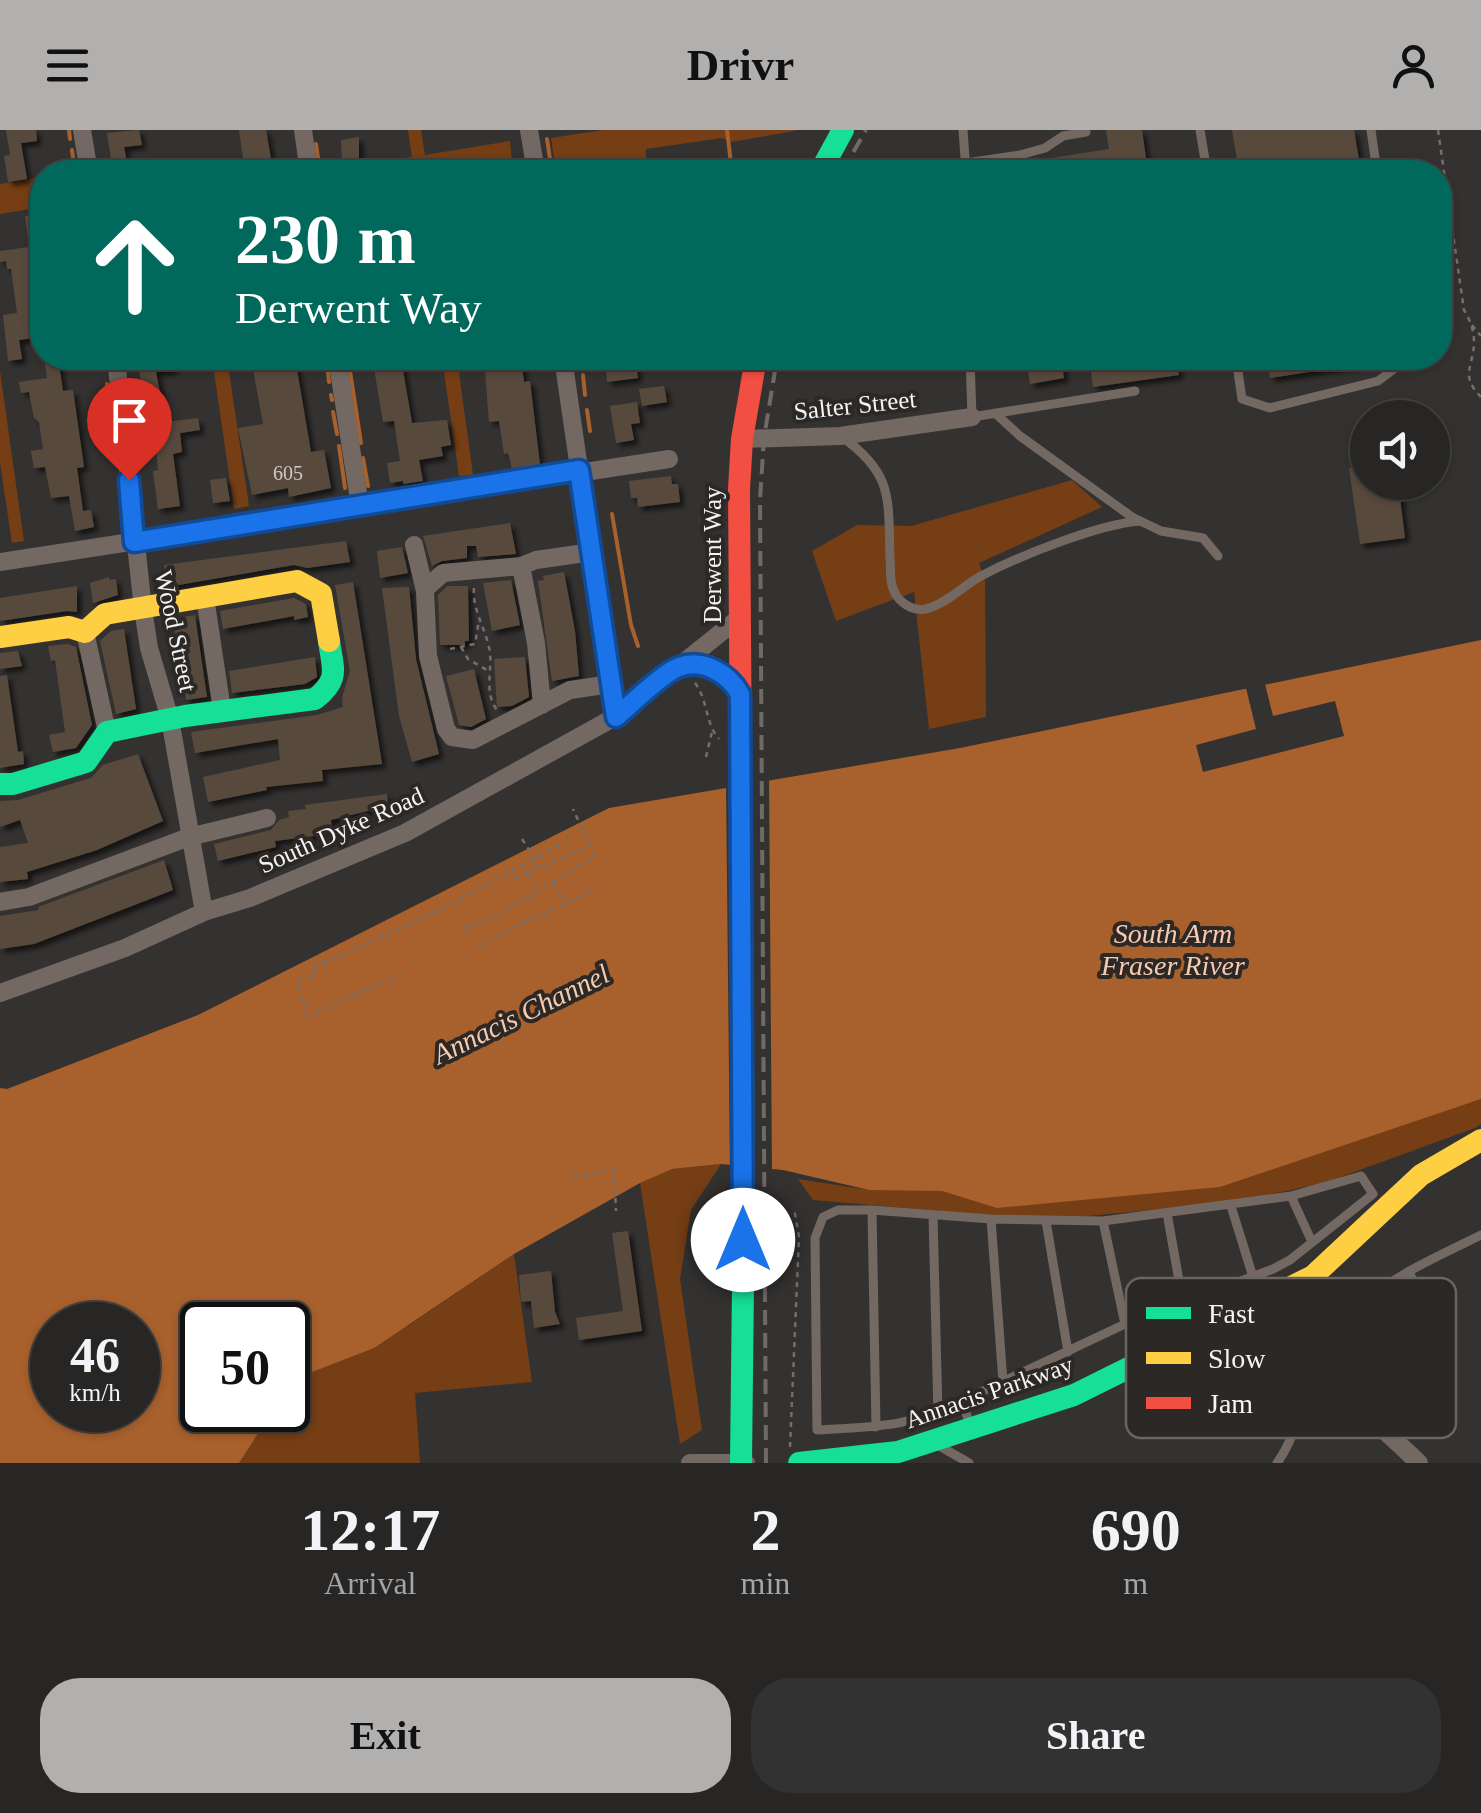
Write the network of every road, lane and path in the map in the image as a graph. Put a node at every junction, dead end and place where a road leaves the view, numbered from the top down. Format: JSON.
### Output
{"nodes":[{"id":1,"x":82,"y":130,"type":"edge"},
{"id":2,"x":303,"y":130,"type":"edge"},
{"id":3,"x":529,"y":130,"type":"edge"},
{"id":4,"x":843,"y":130,"type":"edge"},
{"id":5,"x":963,"y":130,"type":"edge"},
{"id":6,"x":1200,"y":130,"type":"edge"},
{"id":7,"x":1371,"y":130,"type":"edge"},
{"id":8,"x":1438,"y":130,"type":"edge"},
{"id":9,"x":1086,"y":132,"type":"edge"},
{"id":10,"x":87,"y":160,"type":"edge"},
{"id":11,"x":308,"y":160,"type":"edge"},
{"id":12,"x":534,"y":160,"type":"edge"},
{"id":13,"x":827,"y":160,"type":"edge"},
{"id":14,"x":965,"y":160,"type":"edge"},
{"id":15,"x":999,"y":160,"type":"edge"},
{"id":16,"x":1205,"y":160,"type":"edge"},
{"id":17,"x":1375,"y":160,"type":"edge"},
{"id":18,"x":1442,"y":160,"type":"edge"},
{"id":19,"x":1452,"y":227,"type":"edge"},
{"id":20,"x":1472,"y":324,"type":"junction"},
{"id":21,"x":1481,"y":336,"type":"edge"},
{"id":22,"x":117,"y":370,"type":"edge"},
{"id":23,"x":340,"y":370,"type":"edge"},
{"id":24,"x":565,"y":370,"type":"edge"},
{"id":25,"x":754,"y":370,"type":"edge"},
{"id":26,"x":970,"y":370,"type":"edge"},
{"id":27,"x":1238,"y":370,"type":"edge"},
{"id":28,"x":1393,"y":370,"type":"edge"},
{"id":29,"x":1135,"y":390,"type":"dead end"},
{"id":30,"x":1481,"y":398,"type":"edge"},
{"id":31,"x":995,"y":413,"type":"junction"},
{"id":32,"x":972,"y":417,"type":"junction"},
{"id":33,"x":840,"y":436,"type":"junction"},
{"id":34,"x":742,"y":439,"type":"junction"},
{"id":35,"x":668,"y":458,"type":"dead end"},
{"id":36,"x":579,"y":470,"type":"junction"},
{"id":37,"x":360,"y":506,"type":"junction"},
{"id":38,"x":1140,"y":520,"type":"junction"},
{"id":39,"x":134,"y":542,"type":"junction"},
{"id":40,"x":414,"y":545,"type":"dead end"},
{"id":41,"x":592,"y":552,"type":"junction"},
{"id":42,"x":1218,"y":556,"type":"dead end"},
{"id":43,"x":0,"y":562,"type":"edge"},
{"id":44,"x":521,"y":566,"type":"junction"},
{"id":45,"x":474,"y":572,"type":"junction"},
{"id":46,"x":425,"y":590,"type":"junction"},
{"id":47,"x":205,"y":597,"type":"junction"},
{"id":48,"x":143,"y":609,"type":"junction"},
{"id":49,"x":739,"y":618,"type":"junction"},
{"id":50,"x":480,"y":619,"type":"junction"},
{"id":51,"x":85,"y":632,"type":"junction"},
{"id":52,"x":0,"y":637,"type":"edge"},
{"id":53,"x":462,"y":647,"type":"junction"},
{"id":54,"x":450,"y":650,"type":"dead end"},
{"id":55,"x":488,"y":670,"type":"junction"},
{"id":56,"x":685,"y":673,"type":"junction"},
{"id":57,"x":611,"y":684,"type":"junction"},
{"id":58,"x":740,"y":694,"type":"junction"},
{"id":59,"x":542,"y":705,"type":"junction"},
{"id":60,"x":222,"y":710,"type":"junction"},
{"id":61,"x":616,"y":717,"type":"junction"},
{"id":62,"x":170,"y":718,"type":"junction"},
{"id":63,"x":507,"y":723,"type":"junction"},
{"id":64,"x":712,"y":730,"type":"junction"},
{"id":65,"x":107,"y":732,"type":"junction"},
{"id":66,"x":733,"y":749,"type":"junction"},
{"id":67,"x":706,"y":756,"type":"dead end"},
{"id":68,"x":0,"y":784,"type":"edge"},
{"id":69,"x":573,"y":809,"type":"dead end"},
{"id":70,"x":267,"y":818,"type":"dead end"},
{"id":71,"x":189,"y":837,"type":"junction"},
{"id":72,"x":522,"y":839,"type":"dead end"},
{"id":73,"x":569,"y":840,"type":"dead end"},
{"id":74,"x":584,"y":848,"type":"dead end"},
{"id":75,"x":536,"y":859,"type":"junction"},
{"id":76,"x":539,"y":867,"type":"junction"},
{"id":77,"x":528,"y":873,"type":"junction"},
{"id":78,"x":514,"y":878,"type":"dead end"},
{"id":79,"x":552,"y":882,"type":"junction"},
{"id":80,"x":597,"y":888,"type":"dead end"},
{"id":81,"x":537,"y":891,"type":"junction"},
{"id":82,"x":0,"y":902,"type":"edge"},
{"id":83,"x":566,"y":904,"type":"junction"},
{"id":84,"x":204,"y":912,"type":"junction"},
{"id":85,"x":464,"y":928,"type":"dead end"},
{"id":86,"x":478,"y":945,"type":"dead end"},
{"id":87,"x":405,"y":973,"type":"dead end"},
{"id":88,"x":0,"y":993,"type":"edge"},
{"id":89,"x":1481,"y":1140,"type":"edge"},
{"id":90,"x":574,"y":1178,"type":"dead end"},
{"id":91,"x":1291,"y":1196,"type":"junction"},
{"id":92,"x":1231,"y":1206,"type":"junction"},
{"id":93,"x":794,"y":1208,"type":"dead end"},
{"id":94,"x":872,"y":1210,"type":"junction"},
{"id":95,"x":616,"y":1211,"type":"dead end"},
{"id":96,"x":1166,"y":1213,"type":"junction"},
{"id":97,"x":934,"y":1215,"type":"junction"},
{"id":98,"x":991,"y":1219,"type":"junction"},
{"id":99,"x":1046,"y":1220,"type":"junction"},
{"id":100,"x":1102,"y":1221,"type":"junction"},
{"id":101,"x":1481,"y":1235,"type":"edge"},
{"id":102,"x":1312,"y":1242,"type":"junction"},
{"id":103,"x":1273,"y":1269,"type":"junction"},
{"id":104,"x":1409,"y":1271,"type":"junction"},
{"id":105,"x":1253,"y":1277,"type":"joint"},
{"id":106,"x":1178,"y":1278,"type":"edge"},
{"id":107,"x":1276,"y":1278,"type":"edge"},
{"id":108,"x":1306,"y":1278,"type":"edge"},
{"id":109,"x":1400,"y":1278,"type":"edge"},
{"id":110,"x":1412,"y":1278,"type":"edge"},
{"id":111,"x":1125,"y":1324,"type":"joint"},
{"id":112,"x":1068,"y":1352,"type":"junction"},
{"id":113,"x":1126,"y":1369,"type":"edge"},
{"id":114,"x":1004,"y":1382,"type":"junction"},
{"id":115,"x":962,"y":1401,"type":"junction"},
{"id":116,"x":938,"y":1414,"type":"junction"},
{"id":117,"x":876,"y":1426,"type":"junction"},
{"id":118,"x":972,"y":1430,"type":"junction"},
{"id":119,"x":1290,"y":1438,"type":"edge"},
{"id":120,"x":1393,"y":1438,"type":"edge"},
{"id":121,"x":934,"y":1442,"type":"junction"},
{"id":122,"x":795,"y":1456,"type":"edge"},
{"id":123,"x":690,"y":1463,"type":"edge"},
{"id":124,"x":742,"y":1463,"type":"edge"},
{"id":125,"x":970,"y":1463,"type":"edge"},
{"id":126,"x":1277,"y":1463,"type":"edge"},
{"id":127,"x":1419,"y":1463,"type":"edge"}],
"edges":[{"from":1,"to":10,"type":"street"},
{"from":2,"to":11,"type":"street"},
{"from":3,"to":12,"type":"street"},
{"from":4,"to":13,"type":"street"},
{"from":5,"to":14,"type":"lane"},
{"from":6,"to":16,"type":"lane"},
{"from":7,"to":17,"type":"lane"},
{"from":8,"to":18,"type":"path"},
{"from":9,"to":15,"type":"lane"},
{"from":19,"to":20,"type":"path"},
{"from":20,"to":21,"type":"path"},
{"from":20,"to":30,"type":"path"},
{"from":22,"to":39,"type":"street","name":"Wood Street"},
{"from":23,"to":37,"type":"street"},
{"from":24,"to":36,"type":"street"},
{"from":25,"to":34,"type":"street","name":"Derwent Way"},
{"from":26,"to":32,"type":"lane"},
{"from":27,"to":28,"type":"lane"},
{"from":29,"to":31,"type":"lane"},
{"from":31,"to":32,"type":"lane"},
{"from":31,"to":38,"type":"lane"},
{"from":32,"to":33,"type":"street","name":"Salter Street"},
{"from":33,"to":34,"type":"street","name":"Salter Street"},
{"from":33,"to":38,"type":"lane"},
{"from":34,"to":49,"type":"street","name":"Derwent Way"},
{"from":35,"to":36,"type":"street"},
{"from":36,"to":37,"type":"street"},
{"from":36,"to":41,"type":"street"},
{"from":37,"to":39,"type":"street"},
{"from":38,"to":42,"type":"lane"},
{"from":39,"to":43,"type":"street"},
{"from":39,"to":48,"type":"street","name":"Wood Street"},
{"from":40,"to":46,"type":"street"},
{"from":41,"to":44,"type":"street"},
{"from":41,"to":57,"type":"street"},
{"from":44,"to":45,"type":"street"},
{"from":44,"to":59,"type":"street"},
{"from":45,"to":46,"type":"street"},
{"from":45,"to":50,"type":"path"},
{"from":46,"to":63,"type":"street"},
{"from":47,"to":48,"type":"street"},
{"from":47,"to":60,"type":"street"},
{"from":47,"to":60,"type":"street"},
{"from":48,"to":51,"type":"street"},
{"from":48,"to":62,"type":"street","name":"Wood Street"},
{"from":49,"to":56,"type":"street","name":"South Dyke Road"},
{"from":49,"to":58,"type":"street","name":"Derwent Way"},
{"from":50,"to":53,"type":"path"},
{"from":50,"to":55,"type":"path"},
{"from":51,"to":52,"type":"street"},
{"from":51,"to":65,"type":"street"},
{"from":53,"to":54,"type":"path"},
{"from":53,"to":55,"type":"path"},
{"from":55,"to":63,"type":"path"},
{"from":56,"to":58,"type":"street"},
{"from":56,"to":61,"type":"street","name":"South Dyke Road"},
{"from":56,"to":64,"type":"path"},
{"from":57,"to":59,"type":"street"},
{"from":57,"to":61,"type":"street"},
{"from":58,"to":66,"type":"street","name":"Derwent Way"},
{"from":59,"to":63,"type":"street"},
{"from":60,"to":62,"type":"street"},
{"from":61,"to":84,"type":"street","name":"South Dyke Road"},
{"from":62,"to":65,"type":"street"},
{"from":62,"to":71,"type":"street","name":"Wood Street"},
{"from":64,"to":66,"type":"path"},
{"from":64,"to":67,"type":"path"},
{"from":65,"to":68,"type":"street"},
{"from":66,"to":124,"type":"street","name":"Derwent Way"},
{"from":69,"to":79,"type":"path"},
{"from":70,"to":71,"type":"street"},
{"from":71,"to":82,"type":"street"},
{"from":71,"to":84,"type":"street","name":"Wood Street"},
{"from":72,"to":75,"type":"path"},
{"from":73,"to":75,"type":"path"},
{"from":74,"to":76,"type":"path"},
{"from":75,"to":76,"type":"path"},
{"from":75,"to":87,"type":"path"},
{"from":76,"to":77,"type":"path"},
{"from":77,"to":78,"type":"path"},
{"from":77,"to":81,"type":"path"},
{"from":79,"to":81,"type":"path"},
{"from":79,"to":83,"type":"path"},
{"from":80,"to":83,"type":"path"},
{"from":81,"to":85,"type":"path"},
{"from":83,"to":86,"type":"path"},
{"from":84,"to":88,"type":"street","name":"South Dyke Road"},
{"from":89,"to":108,"type":"street","name":"Annacis Parkway"},
{"from":90,"to":95,"type":"path"},
{"from":91,"to":92,"type":"lane"},
{"from":91,"to":102,"type":"lane"},
{"from":91,"to":102,"type":"lane"},
{"from":92,"to":96,"type":"lane"},
{"from":92,"to":105,"type":"lane"},
{"from":93,"to":122,"type":"path"},
{"from":94,"to":97,"type":"lane"},
{"from":94,"to":117,"type":"lane"},
{"from":94,"to":117,"type":"lane"},
{"from":96,"to":100,"type":"lane"},
{"from":96,"to":106,"type":"lane"},
{"from":97,"to":98,"type":"lane"},
{"from":97,"to":116,"type":"lane"},
{"from":98,"to":99,"type":"lane"},
{"from":98,"to":114,"type":"lane"},
{"from":99,"to":100,"type":"lane"},
{"from":99,"to":112,"type":"lane"},
{"from":100,"to":111,"type":"lane"},
{"from":101,"to":104,"type":"lane"},
{"from":102,"to":103,"type":"lane"},
{"from":103,"to":105,"type":"lane"},
{"from":103,"to":107,"type":"lane"},
{"from":104,"to":109,"type":"lane"},
{"from":104,"to":110,"type":"lane"},
{"from":111,"to":112,"type":"lane"},
{"from":112,"to":114,"type":"lane"},
{"from":113,"to":118,"type":"street","name":"Annacis Parkway"},
{"from":114,"to":115,"type":"lane"},
{"from":115,"to":116,"type":"lane"},
{"from":115,"to":118,"type":"lane"},
{"from":116,"to":117,"type":"lane"},
{"from":118,"to":121,"type":"street","name":"Annacis Parkway"},
{"from":119,"to":126,"type":"lane"},
{"from":120,"to":127,"type":"street"},
{"from":121,"to":122,"type":"street","name":"Annacis Parkway"},
{"from":121,"to":125,"type":"lane"},
{"from":123,"to":124,"type":"street"}]}
